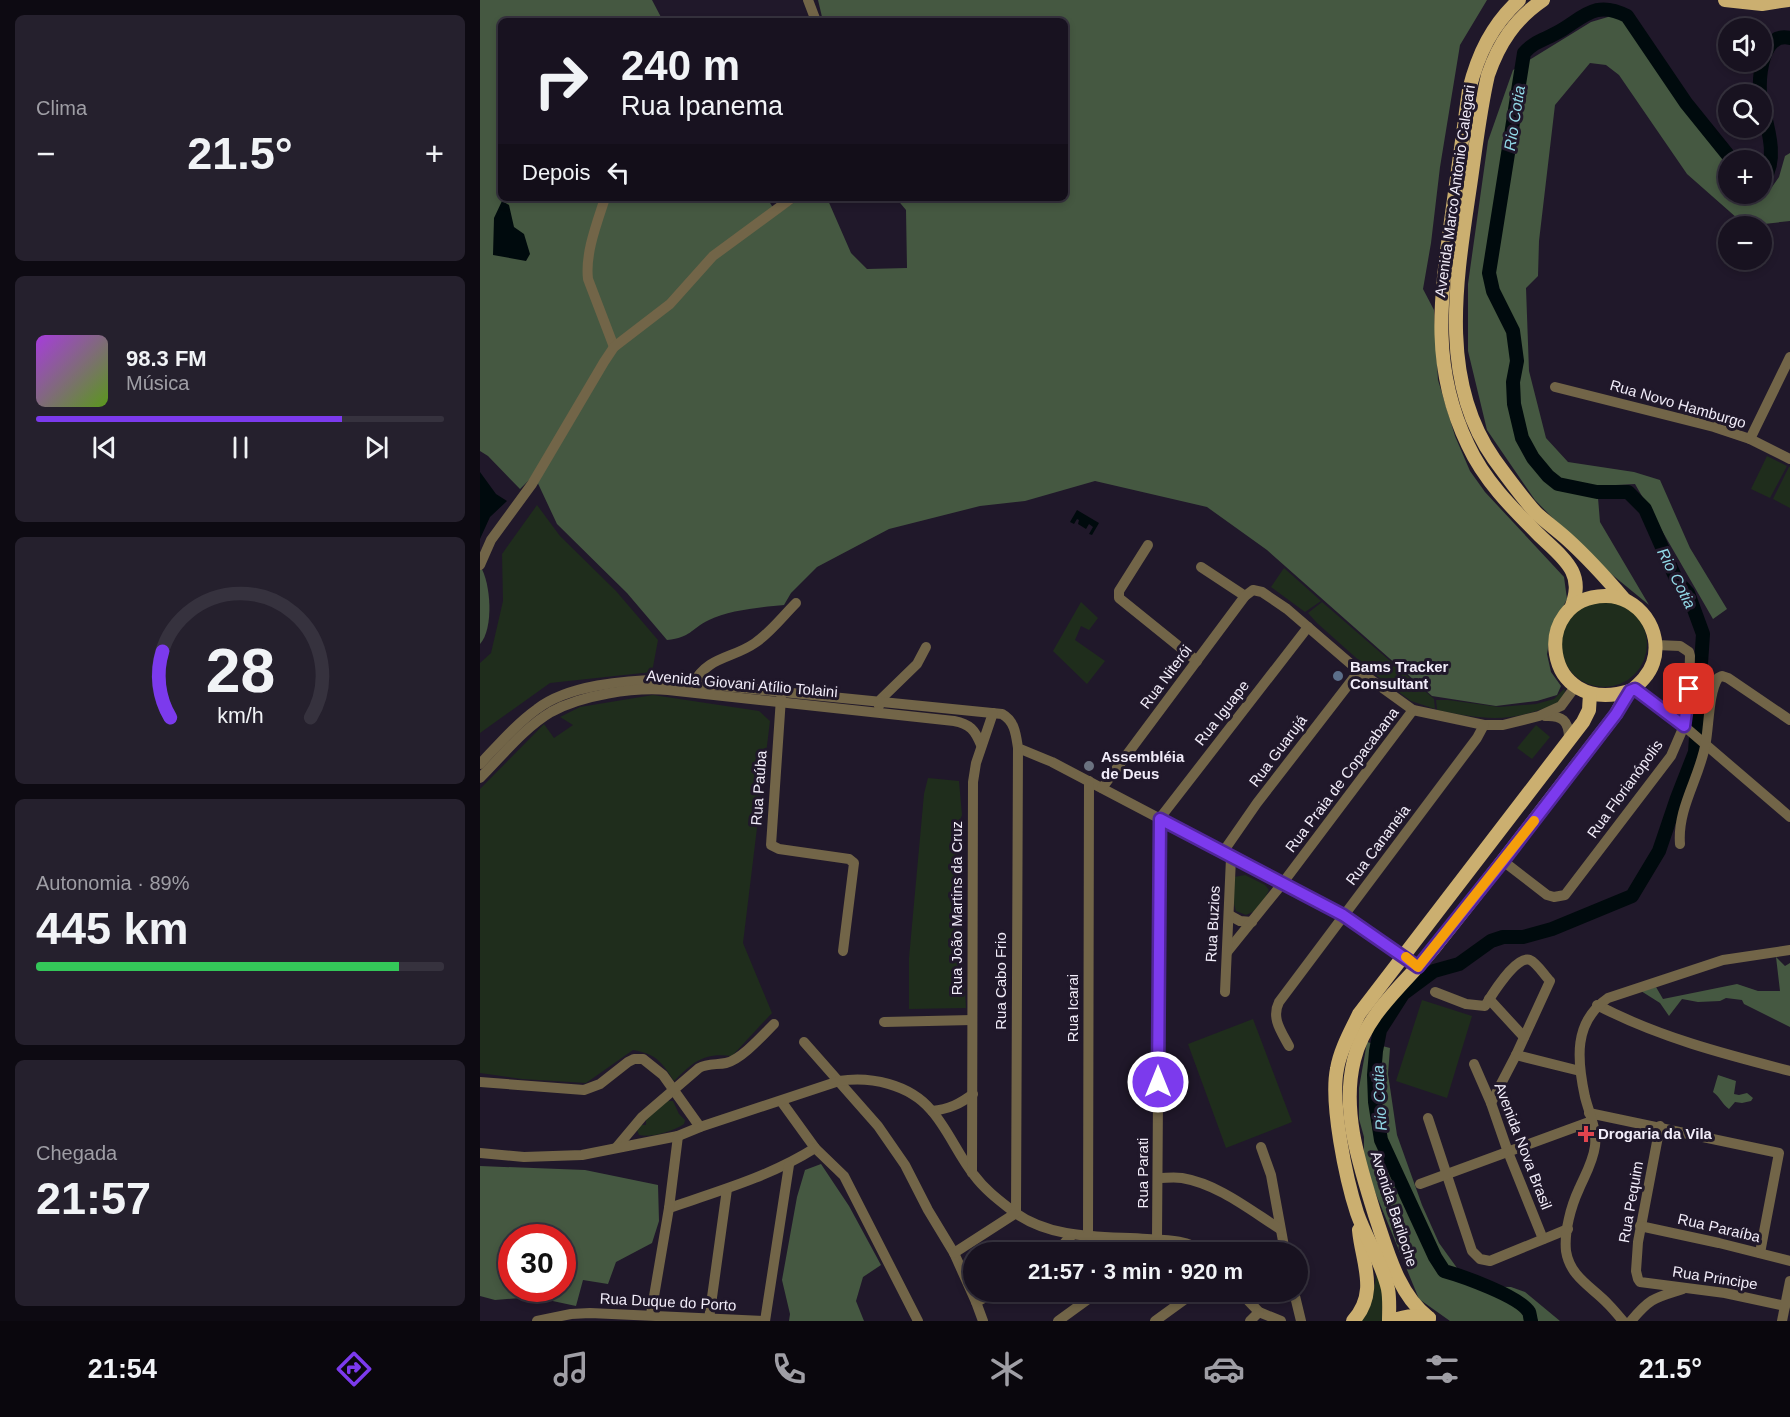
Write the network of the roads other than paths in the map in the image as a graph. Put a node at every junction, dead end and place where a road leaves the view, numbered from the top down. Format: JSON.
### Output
{"nodes":[{"id":1,"x":808,"y":0,"type":"edge"},
{"id":2,"x":1519,"y":0,"type":"edge"},
{"id":3,"x":1543,"y":0,"type":"edge"},
{"id":4,"x":1725,"y":0,"type":"edge"},
{"id":5,"x":1788,"y":0,"type":"edge"},
{"id":6,"x":815,"y":18,"type":"edge"},
{"id":7,"x":604,"y":201,"type":"edge"},
{"id":8,"x":788,"y":201,"type":"edge"},
{"id":9,"x":614,"y":347,"type":"junction"},
{"id":10,"x":1790,"y":357,"type":"edge"},
{"id":11,"x":1555,"y":387,"type":"dead end"},
{"id":12,"x":1750,"y":439,"type":"junction"},
{"id":13,"x":1790,"y":459,"type":"edge"},
{"id":14,"x":1148,"y":544,"type":"dead end"},
{"id":15,"x":480,"y":565,"type":"edge"},
{"id":16,"x":1201,"y":567,"type":"dead end"},
{"id":17,"x":1245,"y":596,"type":"junction"},
{"id":18,"x":1624,"y":599,"type":"junction"},
{"id":19,"x":796,"y":603,"type":"dead end"},
{"id":20,"x":1572,"y":606,"type":"junction"},
{"id":21,"x":1308,"y":627,"type":"junction"},
{"id":22,"x":1656,"y":645,"type":"junction"},
{"id":23,"x":926,"y":646,"type":"dead end"},
{"id":24,"x":1197,"y":661,"type":"junction"},
{"id":25,"x":1359,"y":671,"type":"junction"},
{"id":26,"x":693,"y":684,"type":"junction"},
{"id":27,"x":1575,"y":687,"type":"junction"},
{"id":28,"x":1632,"y":690,"type":"junction"},
{"id":29,"x":1590,"y":694,"type":"junction"},
{"id":30,"x":781,"y":698,"type":"junction"},
{"id":31,"x":879,"y":707,"type":"junction"},
{"id":32,"x":1413,"y":710,"type":"junction"},
{"id":33,"x":997,"y":713,"type":"junction"},
{"id":34,"x":1539,"y":716,"type":"junction"},
{"id":35,"x":1790,"y":720,"type":"edge"},
{"id":36,"x":1484,"y":725,"type":"junction"},
{"id":37,"x":1688,"y":729,"type":"junction"},
{"id":38,"x":1569,"y":738,"type":"junction"},
{"id":39,"x":1705,"y":743,"type":"junction"},
{"id":40,"x":981,"y":745,"type":"junction"},
{"id":41,"x":1018,"y":748,"type":"junction"},
{"id":42,"x":480,"y":764,"type":"edge"},
{"id":43,"x":480,"y":778,"type":"edge"},
{"id":44,"x":1089,"y":781,"type":"junction"},
{"id":45,"x":1101,"y":788,"type":"junction"},
{"id":46,"x":1790,"y":817,"type":"edge"},
{"id":47,"x":1160,"y":819,"type":"junction"},
{"id":48,"x":1680,"y":844,"type":"dead end"},
{"id":49,"x":1227,"y":855,"type":"junction"},
{"id":50,"x":1503,"y":861,"type":"junction"},
{"id":51,"x":1282,"y":884,"type":"junction"},
{"id":52,"x":1229,"y":915,"type":"junction"},
{"id":53,"x":1343,"y":915,"type":"junction"},
{"id":54,"x":1252,"y":922,"type":"junction"},
{"id":55,"x":1790,"y":950,"type":"edge"},
{"id":56,"x":843,"y":951,"type":"dead end"},
{"id":57,"x":1227,"y":952,"type":"junction"},
{"id":58,"x":1403,"y":955,"type":"junction"},
{"id":59,"x":1418,"y":967,"type":"junction"},
{"id":60,"x":1225,"y":992,"type":"dead end"},
{"id":61,"x":1435,"y":992,"type":"dead end"},
{"id":62,"x":1490,"y":999,"type":"junction"},
{"id":63,"x":1597,"y":1005,"type":"junction"},
{"id":64,"x":972,"y":1020,"type":"junction"},
{"id":65,"x":884,"y":1022,"type":"dead end"},
{"id":66,"x":774,"y":1024,"type":"dead end"},
{"id":67,"x":1524,"y":1037,"type":"junction"},
{"id":68,"x":804,"y":1042,"type":"dead end"},
{"id":69,"x":1289,"y":1046,"type":"dead end"},
{"id":70,"x":1516,"y":1055,"type":"junction"},
{"id":71,"x":1474,"y":1064,"type":"dead end"},
{"id":72,"x":1580,"y":1071,"type":"junction"},
{"id":73,"x":1790,"y":1071,"type":"edge"},
{"id":74,"x":839,"y":1081,"type":"junction"},
{"id":75,"x":480,"y":1082,"type":"edge"},
{"id":76,"x":673,"y":1090,"type":"junction"},
{"id":77,"x":973,"y":1094,"type":"junction"},
{"id":78,"x":781,"y":1101,"type":"junction"},
{"id":79,"x":1491,"y":1103,"type":"junction"},
{"id":80,"x":932,"y":1111,"type":"junction"},
{"id":81,"x":1591,"y":1117,"type":"junction"},
{"id":82,"x":1428,"y":1118,"type":"dead end"},
{"id":83,"x":1660,"y":1126,"type":"junction"},
{"id":84,"x":700,"y":1127,"type":"junction"},
{"id":85,"x":678,"y":1136,"type":"junction"},
{"id":86,"x":1262,"y":1147,"type":"dead end"},
{"id":87,"x":616,"y":1148,"type":"junction"},
{"id":88,"x":815,"y":1148,"type":"junction"},
{"id":89,"x":1508,"y":1152,"type":"junction"},
{"id":90,"x":480,"y":1153,"type":"edge"},
{"id":91,"x":789,"y":1165,"type":"junction"},
{"id":92,"x":972,"y":1173,"type":"junction"},
{"id":93,"x":1446,"y":1175,"type":"junction"},
{"id":94,"x":1158,"y":1178,"type":"junction"},
{"id":95,"x":1420,"y":1184,"type":"dead end"},
{"id":96,"x":727,"y":1189,"type":"junction"},
{"id":97,"x":669,"y":1208,"type":"junction"},
{"id":98,"x":1016,"y":1213,"type":"junction"},
{"id":99,"x":1357,"y":1213,"type":"junction"},
{"id":100,"x":1640,"y":1226,"type":"junction"},
{"id":101,"x":1280,"y":1229,"type":"junction"},
{"id":102,"x":1568,"y":1229,"type":"junction"},
{"id":103,"x":1072,"y":1235,"type":"junction"},
{"id":104,"x":1088,"y":1235,"type":"junction"},
{"id":105,"x":1157,"y":1239,"type":"junction"},
{"id":106,"x":1543,"y":1239,"type":"junction"},
{"id":107,"x":1065,"y":1242,"type":"edge"},
{"id":108,"x":1155,"y":1242,"type":"edge"},
{"id":109,"x":1179,"y":1242,"type":"edge"},
{"id":110,"x":1283,"y":1242,"type":"edge"},
{"id":111,"x":954,"y":1253,"type":"junction"},
{"id":112,"x":1760,"y":1253,"type":"junction"},
{"id":113,"x":1790,"y":1261,"type":"edge"},
{"id":114,"x":963,"y":1273,"type":"edge"},
{"id":115,"x":1640,"y":1281,"type":"joint"},
{"id":116,"x":1790,"y":1281,"type":"edge"},
{"id":117,"x":1687,"y":1288,"type":"junction"},
{"id":118,"x":976,"y":1302,"type":"edge"},
{"id":119,"x":1084,"y":1302,"type":"edge"},
{"id":120,"x":1181,"y":1302,"type":"edge"},
{"id":121,"x":1250,"y":1302,"type":"edge"},
{"id":122,"x":1296,"y":1302,"type":"edge"},
{"id":123,"x":1785,"y":1306,"type":"junction"},
{"id":124,"x":1259,"y":1312,"type":"junction"},
{"id":125,"x":651,"y":1314,"type":"junction"},
{"id":126,"x":570,"y":1318,"type":"edge"},
{"id":127,"x":709,"y":1319,"type":"junction"},
{"id":128,"x":1432,"y":1319,"type":"edge"},
{"id":129,"x":537,"y":1321,"type":"edge"},
{"id":130,"x":765,"y":1321,"type":"edge"},
{"id":131,"x":918,"y":1321,"type":"edge"},
{"id":132,"x":983,"y":1321,"type":"edge"},
{"id":133,"x":1058,"y":1321,"type":"edge"},
{"id":134,"x":1155,"y":1321,"type":"edge"},
{"id":135,"x":1250,"y":1321,"type":"edge"},
{"id":136,"x":1281,"y":1321,"type":"edge"},
{"id":137,"x":1300,"y":1321,"type":"edge"},
{"id":138,"x":1353,"y":1321,"type":"edge"},
{"id":139,"x":1391,"y":1321,"type":"edge"},
{"id":140,"x":1623,"y":1321,"type":"edge"},
{"id":141,"x":1631,"y":1321,"type":"edge"},
{"id":142,"x":1782,"y":1321,"type":"edge"}],
"edges":[{"from":1,"to":6,"type":"street"},
{"from":2,"to":20,"type":"main road","name":"Avenida Marco Antonio Calegari"},
{"from":3,"to":18,"type":"main road","name":"Avenida Marco Antonio Calegari"},
{"from":4,"to":5,"type":"main road"},
{"from":7,"to":9,"type":"street"},
{"from":8,"to":9,"type":"street"},
{"from":9,"to":15,"type":"street"},
{"from":10,"to":12,"type":"street"},
{"from":11,"to":12,"type":"street","name":"Rua Novo Hamburgo"},
{"from":12,"to":13,"type":"street","name":"Rua Novo Hamburgo"},
{"from":14,"to":24,"type":"street"},
{"from":16,"to":17,"type":"street"},
{"from":17,"to":21,"type":"street","name":"Rua Niterói"},
{"from":17,"to":24,"type":"street","name":"Rua Niterói"},
{"from":18,"to":20,"type":"main road"},
{"from":18,"to":22,"type":"main road"},
{"from":19,"to":26,"type":"street"},
{"from":20,"to":27,"type":"main road"},
{"from":21,"to":25,"type":"street"},
{"from":21,"to":47,"type":"street","name":"Rua Iguape"},
{"from":22,"to":28,"type":"main road"},
{"from":22,"to":37,"type":"street","name":"Rua Florianópolis"},
{"from":23,"to":31,"type":"street"},
{"from":24,"to":45,"type":"street","name":"Rua Niterói"},
{"from":25,"to":32,"type":"street"},
{"from":25,"to":49,"type":"street","name":"Rua Guarujá"},
{"from":26,"to":30,"type":"street","name":"Avenida Giovani Atílio Tolaini"},
{"from":26,"to":42,"type":"street","name":"Avenida Giovani Atílio Tolaini"},
{"from":27,"to":29,"type":"main road"},
{"from":27,"to":34,"type":"street"},
{"from":28,"to":29,"type":"main road"},
{"from":28,"to":37,"type":"street"},
{"from":28,"to":50,"type":"main road","name":"Avenida Bariloche"},
{"from":29,"to":38,"type":"main road","name":"Avenida Bariloche"},
{"from":30,"to":31,"type":"street","name":"Avenida Giovani Atílio Tolaini"},
{"from":30,"to":43,"type":"street","name":"Avenida Giovani Atílio Tolaini"},
{"from":30,"to":56,"type":"street","name":"Rua Paúba"},
{"from":31,"to":33,"type":"street","name":"Avenida Giovani Atílio Tolaini"},
{"from":31,"to":40,"type":"street","name":"Avenida Giovani Atílio Tolaini"},
{"from":32,"to":36,"type":"street"},
{"from":32,"to":51,"type":"street","name":"Rua Praia de Copacabana"},
{"from":33,"to":40,"type":"street","name":"Rua João Martins da Cruz"},
{"from":33,"to":41,"type":"street","name":"Rua Cabo Frio"},
{"from":34,"to":36,"type":"street"},
{"from":34,"to":38,"type":"street"},
{"from":35,"to":39,"type":"street"},
{"from":36,"to":53,"type":"street","name":"Rua Cananeia"},
{"from":37,"to":39,"type":"street"},
{"from":37,"to":50,"type":"street","name":"Rua Florianópolis"},
{"from":38,"to":58,"type":"main road","name":"Avenida Bariloche"},
{"from":39,"to":46,"type":"street"},
{"from":39,"to":48,"type":"street"},
{"from":40,"to":64,"type":"street","name":"Rua João Martins da Cruz"},
{"from":41,"to":44,"type":"street"},
{"from":41,"to":98,"type":"street","name":"Rua Cabo Frio"},
{"from":44,"to":45,"type":"street"},
{"from":44,"to":104,"type":"street","name":"Rua Icarai"},
{"from":45,"to":47,"type":"street"},
{"from":47,"to":49,"type":"street"},
{"from":47,"to":94,"type":"street","name":"Rua Parati"},
{"from":49,"to":51,"type":"street"},
{"from":49,"to":52,"type":"street","name":"Rua Buzios"},
{"from":50,"to":59,"type":"main road","name":"Avenida Bariloche"},
{"from":51,"to":53,"type":"street"},
{"from":51,"to":54,"type":"street","name":"Rua Praia de Copacabana"},
{"from":52,"to":54,"type":"street"},
{"from":52,"to":57,"type":"street","name":"Rua Buzios"},
{"from":53,"to":58,"type":"street"},
{"from":53,"to":69,"type":"street","name":"Rua Cananeia"},
{"from":54,"to":57,"type":"street","name":"Rua Praia de Copacabana"},
{"from":55,"to":63,"type":"street"},
{"from":57,"to":60,"type":"street","name":"Rua Buzios"},
{"from":58,"to":59,"type":"street"},
{"from":58,"to":99,"type":"main road","name":"Avenida Bariloche"},
{"from":59,"to":128,"type":"main road","name":"Avenida Bariloche"},
{"from":61,"to":62,"type":"street"},
{"from":62,"to":67,"type":"street"},
{"from":62,"to":67,"type":"street"},
{"from":63,"to":72,"type":"street"},
{"from":63,"to":73,"type":"street"},
{"from":64,"to":65,"type":"street"},
{"from":64,"to":77,"type":"street","name":"Rua João Martins da Cruz"},
{"from":66,"to":76,"type":"street"},
{"from":67,"to":70,"type":"street"},
{"from":68,"to":74,"type":"street"},
{"from":70,"to":72,"type":"street"},
{"from":70,"to":79,"type":"street"},
{"from":71,"to":79,"type":"street","name":"Avenida Nova Brasil"},
{"from":72,"to":81,"type":"street"},
{"from":74,"to":78,"type":"street"},
{"from":74,"to":80,"type":"street"},
{"from":74,"to":111,"type":"street"},
{"from":75,"to":76,"type":"street"},
{"from":76,"to":84,"type":"street"},
{"from":76,"to":87,"type":"street"},
{"from":77,"to":80,"type":"street"},
{"from":77,"to":92,"type":"street","name":"Rua João Martins da Cruz"},
{"from":78,"to":84,"type":"street"},
{"from":78,"to":88,"type":"street"},
{"from":79,"to":89,"type":"street","name":"Avenida Nova Brasil"},
{"from":80,"to":92,"type":"street"},
{"from":81,"to":83,"type":"street"},
{"from":81,"to":89,"type":"street"},
{"from":81,"to":102,"type":"street"},
{"from":82,"to":93,"type":"street"},
{"from":83,"to":100,"type":"street","name":"Rua Pequim"},
{"from":83,"to":112,"type":"street"},
{"from":84,"to":85,"type":"street"},
{"from":85,"to":87,"type":"street"},
{"from":85,"to":97,"type":"street"},
{"from":86,"to":101,"type":"street"},
{"from":87,"to":90,"type":"street"},
{"from":88,"to":91,"type":"street"},
{"from":88,"to":131,"type":"street"},
{"from":89,"to":93,"type":"street"},
{"from":89,"to":106,"type":"street","name":"Avenida Nova Brasil"},
{"from":91,"to":96,"type":"street"},
{"from":91,"to":130,"type":"street"},
{"from":92,"to":98,"type":"street"},
{"from":93,"to":95,"type":"street"},
{"from":93,"to":106,"type":"street"},
{"from":94,"to":101,"type":"street"},
{"from":94,"to":105,"type":"street","name":"Rua Parati"},
{"from":96,"to":97,"type":"street"},
{"from":96,"to":127,"type":"street"},
{"from":97,"to":125,"type":"street"},
{"from":98,"to":103,"type":"street"},
{"from":98,"to":111,"type":"street"},
{"from":99,"to":138,"type":"main road"},
{"from":99,"to":139,"type":"main road","name":"Avenida Bariloche"},
{"from":100,"to":112,"type":"street","name":"Rua Paraíba"},
{"from":100,"to":115,"type":"street","name":"Rua Pequim"},
{"from":101,"to":110,"type":"street"},
{"from":102,"to":106,"type":"street"},
{"from":102,"to":140,"type":"street"},
{"from":103,"to":104,"type":"street"},
{"from":103,"to":107,"type":"street"},
{"from":104,"to":105,"type":"street"},
{"from":105,"to":108,"type":"street"},
{"from":105,"to":109,"type":"street"},
{"from":111,"to":114,"type":"street"},
{"from":112,"to":113,"type":"street","name":"Rua Paraíba"},
{"from":115,"to":117,"type":"street","name":"Rua Principe"},
{"from":116,"to":123,"type":"street"},
{"from":117,"to":123,"type":"street","name":"Rua Principe"},
{"from":117,"to":141,"type":"street"},
{"from":118,"to":132,"type":"street"},
{"from":119,"to":133,"type":"street"},
{"from":120,"to":134,"type":"street"},
{"from":121,"to":124,"type":"street"},
{"from":122,"to":137,"type":"street"},
{"from":123,"to":142,"type":"street"},
{"from":124,"to":135,"type":"street"},
{"from":124,"to":136,"type":"street"},
{"from":125,"to":126,"type":"street","name":"Rua Duque do Porto"},
{"from":125,"to":127,"type":"street","name":"Rua Duque do Porto"},
{"from":126,"to":129,"type":"street","name":"Rua Duque do Porto"},
{"from":127,"to":130,"type":"street","name":"Rua Duque do Porto"},
{"from":128,"to":139,"type":"main road"}]}
